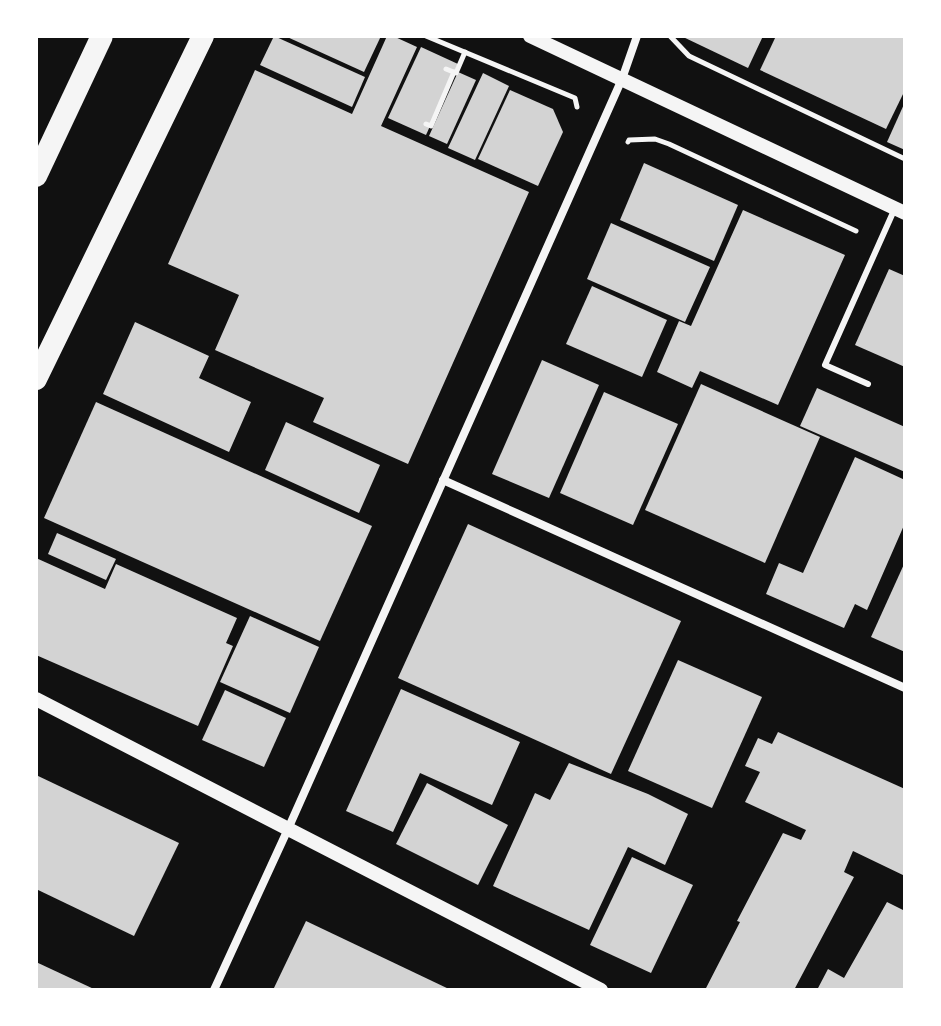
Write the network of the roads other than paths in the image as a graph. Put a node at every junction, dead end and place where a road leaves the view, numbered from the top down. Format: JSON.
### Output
{"nodes":[{"id":1,"x":102,"y":36,"type":"edge"},
{"id":2,"x":203,"y":36,"type":"edge"},
{"id":3,"x":637,"y":36,"type":"edge"},
{"id":4,"x":534,"y":37,"type":"edge"},
{"id":5,"x":622,"y":79,"type":"junction"},
{"id":6,"x":36,"y":176,"type":"edge"},
{"id":7,"x":900,"y":210,"type":"edge"},
{"id":8,"x":36,"y":379,"type":"edge"},
{"id":9,"x":868,"y":384,"type":"dead end"},
{"id":10,"x":443,"y":480,"type":"junction"},
{"id":11,"x":905,"y":688,"type":"edge"},
{"id":12,"x":36,"y":699,"type":"edge"},
{"id":13,"x":288,"y":829,"type":"junction"},
{"id":14,"x":214,"y":990,"type":"edge"},
{"id":15,"x":601,"y":990,"type":"edge"}],
"edges":[{"from":1,"to":6,"type":"highway"},
{"from":2,"to":8,"type":"highway"},
{"from":3,"to":5,"type":"street"},
{"from":4,"to":5,"type":"street"},
{"from":5,"to":7,"type":"street"},
{"from":5,"to":10,"type":"street"},
{"from":7,"to":9,"type":"lane"},
{"from":10,"to":11,"type":"street"},
{"from":10,"to":13,"type":"street"},
{"from":12,"to":13,"type":"street"},
{"from":13,"to":14,"type":"street"},
{"from":13,"to":15,"type":"street"}]}
